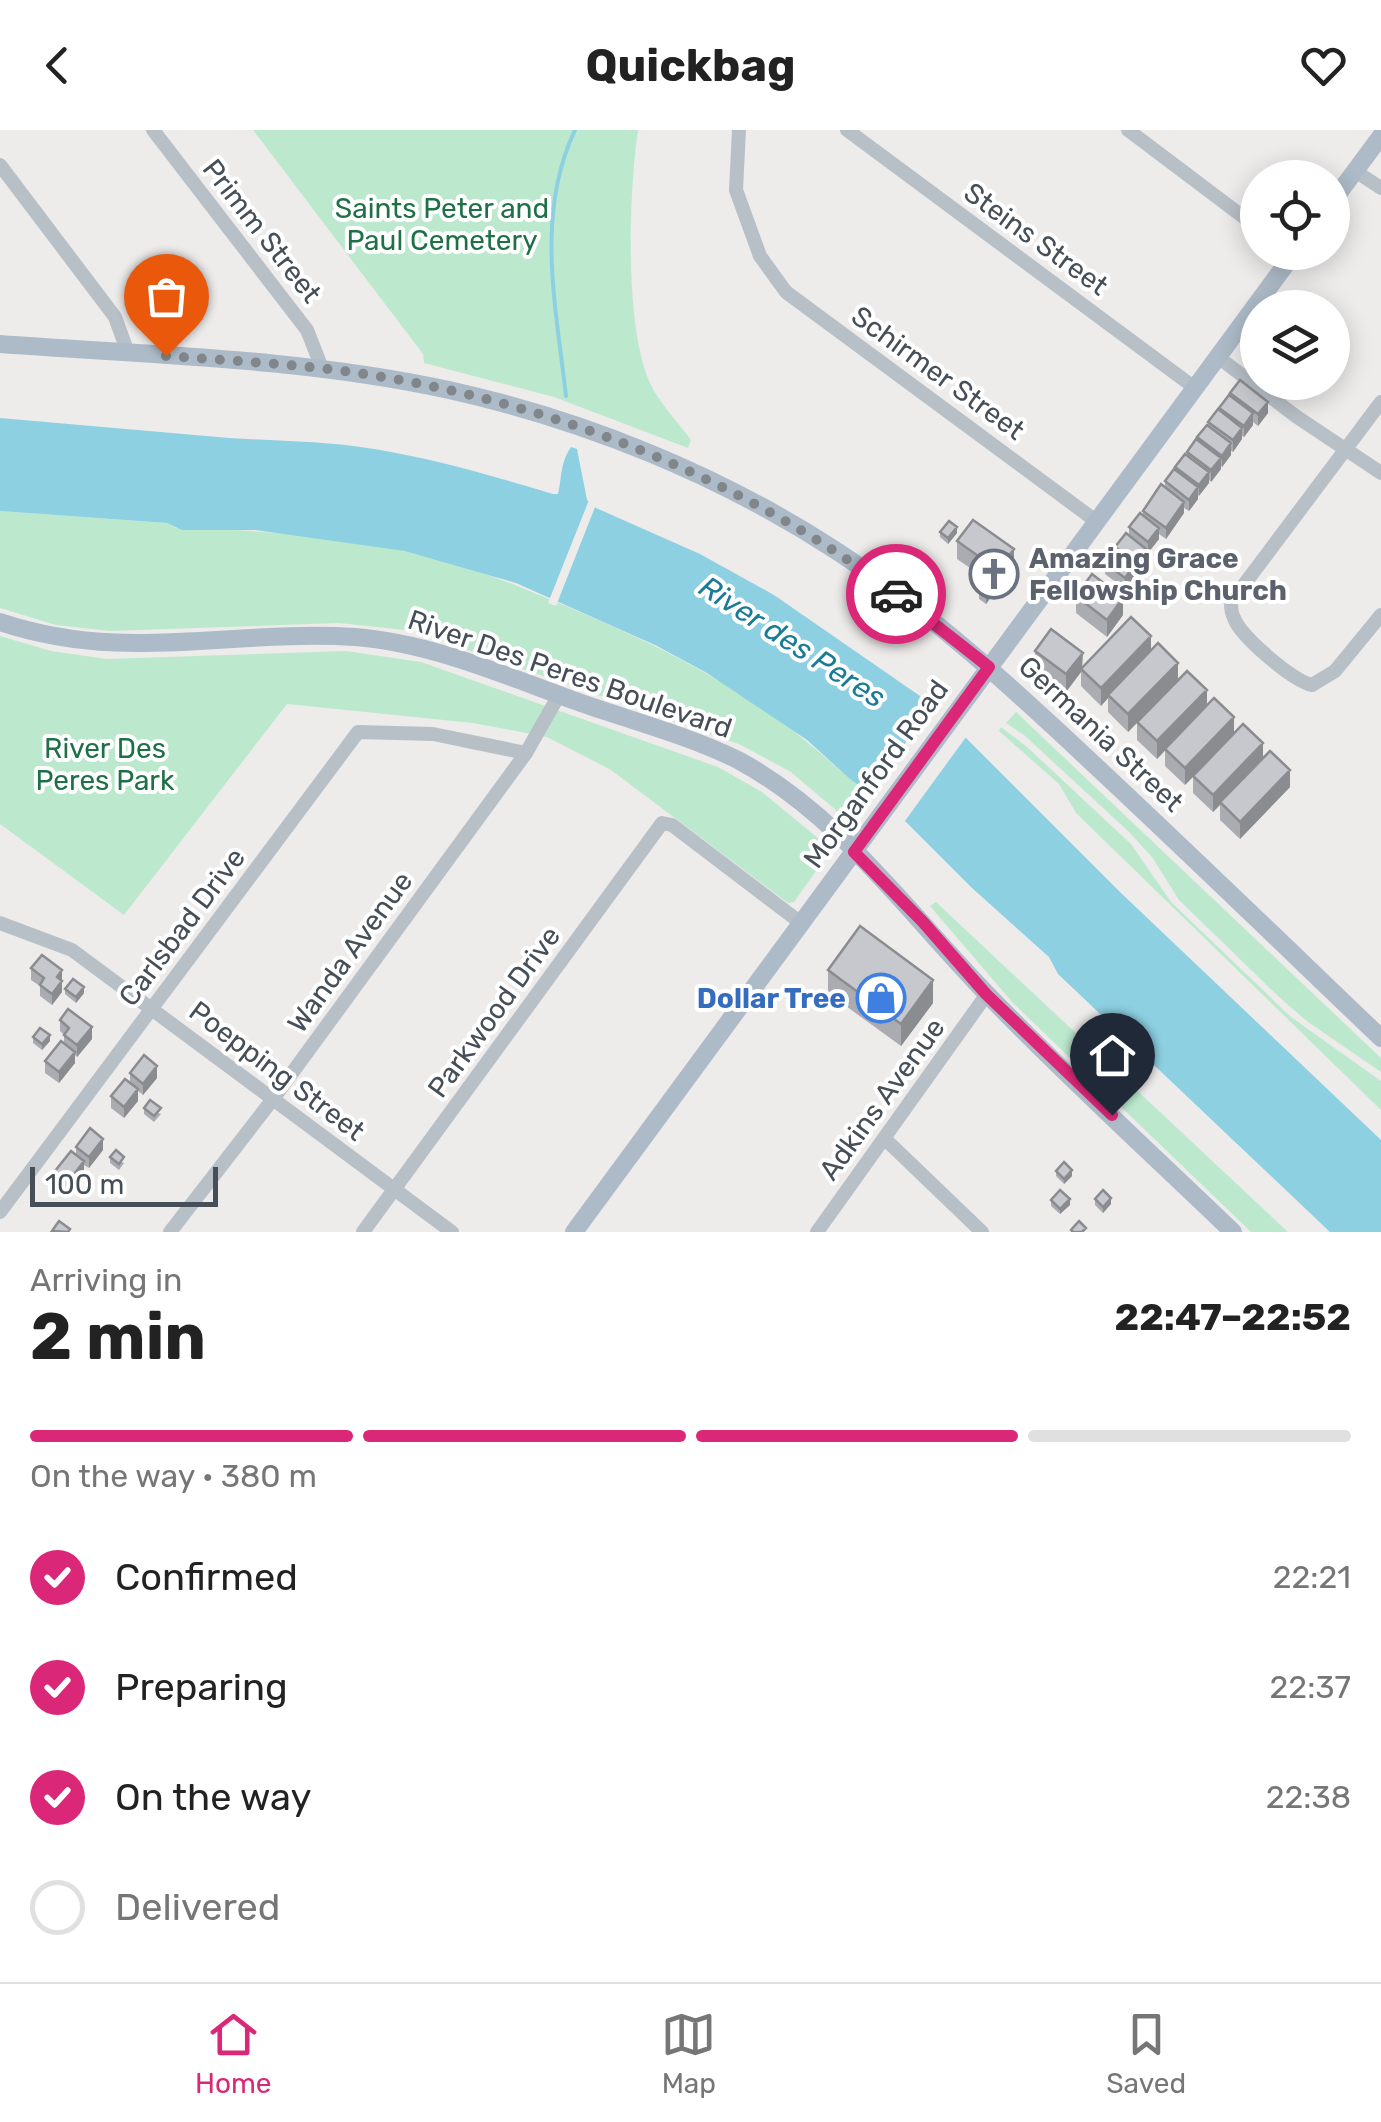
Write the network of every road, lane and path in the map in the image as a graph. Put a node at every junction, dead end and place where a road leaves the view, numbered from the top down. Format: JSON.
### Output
{"nodes":[{"id":1,"x":153,"y":130,"type":"edge"},
{"id":2,"x":739,"y":130,"type":"edge"},
{"id":3,"x":847,"y":130,"type":"edge"},
{"id":4,"x":1128,"y":130,"type":"edge"},
{"id":5,"x":1381,"y":136,"type":"edge"},
{"id":6,"x":0,"y":166,"type":"edge"},
{"id":7,"x":1355,"y":171,"type":"junction"},
{"id":8,"x":1350,"y":178,"type":"edge"},
{"id":9,"x":1381,"y":188,"type":"edge"},
{"id":10,"x":1240,"y":214,"type":"edge"},
{"id":11,"x":1281,"y":270,"type":"edge"},
{"id":12,"x":0,"y":344,"type":"edge"},
{"id":13,"x":128,"y":353,"type":"junction"},
{"id":14,"x":1218,"y":357,"type":"junction"},
{"id":15,"x":322,"y":368,"type":"junction"},
{"id":16,"x":1195,"y":388,"type":"junction"},
{"id":17,"x":1381,"y":402,"type":"edge"},
{"id":18,"x":1344,"y":448,"type":"junction"},
{"id":19,"x":1381,"y":473,"type":"edge"},
{"id":20,"x":1096,"y":522,"type":"junction"},
{"id":21,"x":1381,"y":616,"type":"edge"},
{"id":22,"x":0,"y":622,"type":"edge"},
{"id":23,"x":989,"y":667,"type":"junction"},
{"id":24,"x":559,"y":695,"type":"junction"},
{"id":25,"x":526,"y":753,"type":"junction"},
{"id":26,"x":854,"y":852,"type":"junction"},
{"id":27,"x":0,"y":923,"type":"edge"},
{"id":28,"x":802,"y":923,"type":"junction"},
{"id":29,"x":986,"y":994,"type":"junction"},
{"id":30,"x":152,"y":1010,"type":"junction"},
{"id":31,"x":1381,"y":1038,"type":"edge"},
{"id":32,"x":273,"y":1099,"type":"junction"},
{"id":33,"x":884,"y":1138,"type":"junction"},
{"id":34,"x":395,"y":1190,"type":"junction"},
{"id":35,"x":0,"y":1212,"type":"edge"},
{"id":36,"x":170,"y":1232,"type":"edge"},
{"id":37,"x":363,"y":1232,"type":"edge"},
{"id":38,"x":452,"y":1232,"type":"edge"},
{"id":39,"x":574,"y":1232,"type":"edge"},
{"id":40,"x":817,"y":1232,"type":"edge"},
{"id":41,"x":982,"y":1232,"type":"edge"},
{"id":42,"x":1233,"y":1232,"type":"edge"}],
"edges":[{"from":1,"to":15,"type":"street","name":"Primm Street"},
{"from":2,"to":20,"type":"street","name":"Schirmer Street"},
{"from":3,"to":16,"type":"street","name":"Steins Street"},
{"from":4,"to":10,"type":"street"},
{"from":5,"to":7,"type":"main road"},
{"from":6,"to":13,"type":"street"},
{"from":7,"to":8,"type":"main road"},
{"from":7,"to":9,"type":"street"},
{"from":11,"to":14,"type":"main road","name":"Morganford Road"},
{"from":12,"to":13,"type":"main road","name":"Germania Street"},
{"from":13,"to":15,"type":"main road","name":"Germania Street"},
{"from":14,"to":16,"type":"main road","name":"Morganford Road"},
{"from":14,"to":18,"type":"street"},
{"from":15,"to":23,"type":"main road","name":"Germania Street"},
{"from":16,"to":20,"type":"main road","name":"Morganford Road"},
{"from":17,"to":18,"type":"street"},
{"from":18,"to":19,"type":"street"},
{"from":18,"to":21,"type":"street"},
{"from":20,"to":23,"type":"main road","name":"Morganford Road"},
{"from":22,"to":24,"type":"main road","name":"River Des Peres Boulevard"},
{"from":23,"to":26,"type":"main road","name":"Morganford Road"},
{"from":23,"to":31,"type":"main road","name":"Germania Street"},
{"from":24,"to":25,"type":"street","name":"Wanda Avenue"},
{"from":24,"to":26,"type":"main road","name":"River Des Peres Boulevard"},
{"from":25,"to":30,"type":"street","name":"Carlsbad Drive"},
{"from":25,"to":32,"type":"street","name":"Wanda Avenue"},
{"from":26,"to":28,"type":"main road","name":"Morganford Road"},
{"from":26,"to":29,"type":"main road","name":"River Des Peres Boulevard"},
{"from":27,"to":30,"type":"street","name":"Poepping Street"},
{"from":28,"to":34,"type":"street","name":"Parkwood Drive"},
{"from":28,"to":39,"type":"main road","name":"Morganford Road"},
{"from":29,"to":33,"type":"street","name":"Adkins Avenue"},
{"from":29,"to":42,"type":"main road","name":"River Des Peres Boulevard"},
{"from":30,"to":32,"type":"street","name":"Poepping Street"},
{"from":30,"to":35,"type":"street","name":"Carlsbad Drive"},
{"from":32,"to":34,"type":"street","name":"Poepping Street"},
{"from":32,"to":36,"type":"street","name":"Wanda Avenue"},
{"from":33,"to":40,"type":"street","name":"Adkins Avenue"},
{"from":33,"to":41,"type":"street"},
{"from":34,"to":37,"type":"street","name":"Parkwood Drive"},
{"from":34,"to":38,"type":"street","name":"Poepping Street"}]}
